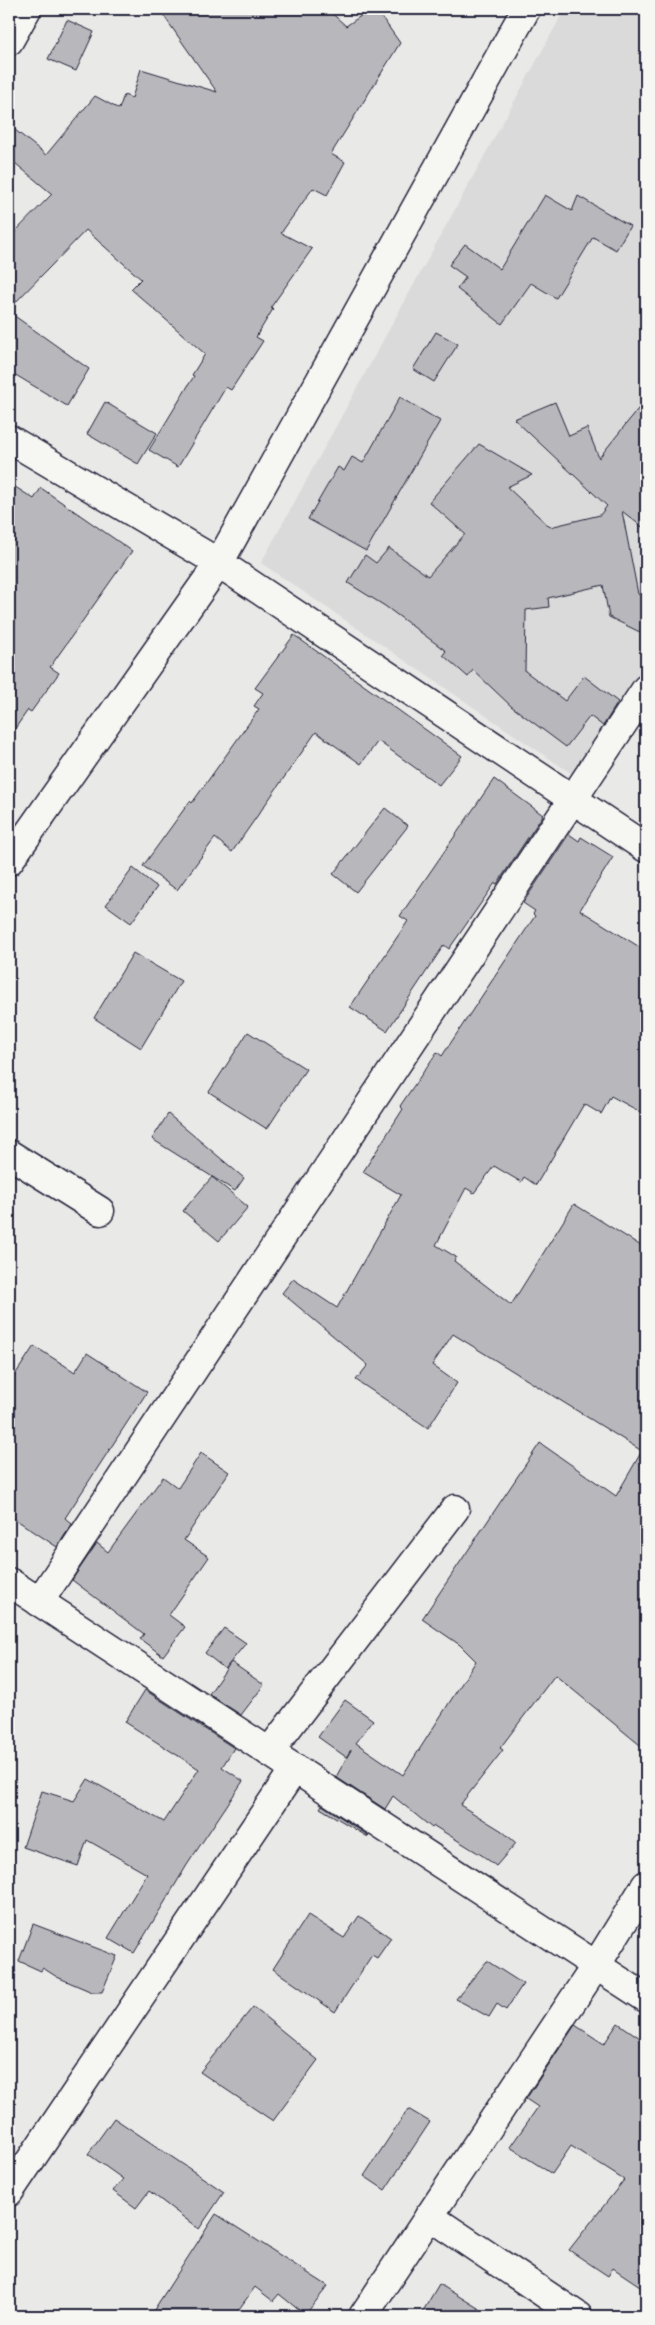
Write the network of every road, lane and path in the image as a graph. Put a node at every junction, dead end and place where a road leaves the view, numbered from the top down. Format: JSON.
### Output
{"nodes":[{"id":1,"x":27,"y":9,"type":"edge"},
{"id":2,"x":526,"y":9,"type":"edge"},
{"id":3,"x":9,"y":41,"type":"edge"},
{"id":4,"x":9,"y":439,"type":"edge"},
{"id":5,"x":218,"y":563,"type":"junction"},
{"id":6,"x":646,"y":689,"type":"edge"},
{"id":7,"x":573,"y":799,"type":"junction"},
{"id":8,"x":646,"y":848,"type":"edge"},
{"id":9,"x":9,"y":862,"type":"edge"},
{"id":10,"x":9,"y":1154,"type":"edge"},
{"id":11,"x":100,"y":1211,"type":"dead end"},
{"id":12,"x":455,"y":1509,"type":"dead end"},
{"id":13,"x":11,"y":1588,"type":"edge"},
{"id":14,"x":39,"y":1602,"type":"junction"},
{"id":15,"x":269,"y":1752,"type":"junction"},
{"id":16,"x":295,"y":1768,"type":"junction"},
{"id":17,"x":646,"y":1885,"type":"edge"},
{"id":18,"x":597,"y":1964,"type":"junction"},
{"id":19,"x":646,"y":1998,"type":"edge"},
{"id":20,"x":9,"y":2192,"type":"edge"},
{"id":21,"x":429,"y":2216,"type":"junction"},
{"id":22,"x":363,"y":2316,"type":"edge"},
{"id":23,"x":578,"y":2316,"type":"edge"}],
"edges":[{"from":1,"to":3,"type":"street"},
{"from":2,"to":5,"type":"street"},
{"from":4,"to":5,"type":"street"},
{"from":5,"to":7,"type":"street"},
{"from":5,"to":9,"type":"street"},
{"from":6,"to":7,"type":"street"},
{"from":7,"to":8,"type":"street"},
{"from":7,"to":14,"type":"street"},
{"from":10,"to":11,"type":"street"},
{"from":12,"to":15,"type":"street"},
{"from":13,"to":14,"type":"street"},
{"from":14,"to":15,"type":"street"},
{"from":15,"to":16,"type":"street"},
{"from":16,"to":18,"type":"street"},
{"from":16,"to":20,"type":"street"},
{"from":17,"to":18,"type":"street"},
{"from":18,"to":19,"type":"street"},
{"from":18,"to":21,"type":"street"},
{"from":21,"to":22,"type":"street"},
{"from":21,"to":23,"type":"street"}]}
